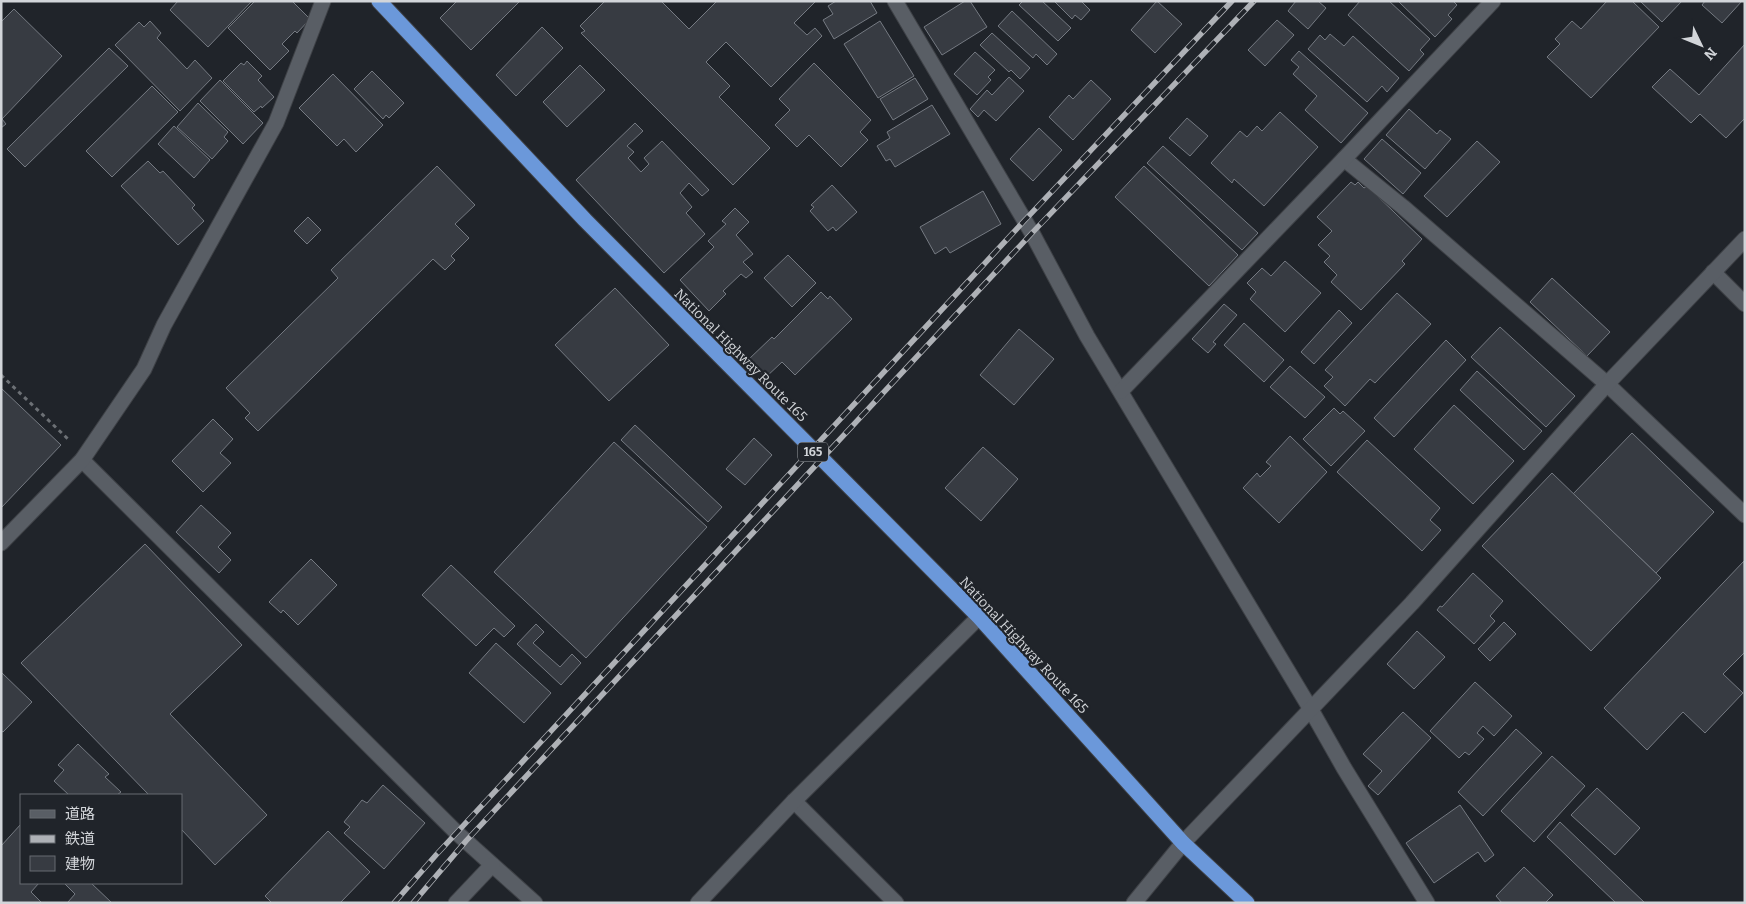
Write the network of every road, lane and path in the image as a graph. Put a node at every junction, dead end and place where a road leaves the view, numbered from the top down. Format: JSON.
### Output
{"nodes":[{"id":1,"x":323,"y":1,"type":"edge"},
{"id":2,"x":378,"y":1,"type":"edge"},
{"id":3,"x":895,"y":1,"type":"edge"},
{"id":4,"x":1493,"y":1,"type":"edge"},
{"id":5,"x":1344,"y":160,"type":"junction"},
{"id":6,"x":1745,"y":239,"type":"edge"},
{"id":7,"x":1713,"y":272,"type":"junction"},
{"id":8,"x":1745,"y":304,"type":"edge"},
{"id":9,"x":1,"y":375,"type":"edge"},
{"id":10,"x":1607,"y":384,"type":"junction"},
{"id":11,"x":1121,"y":392,"type":"junction"},
{"id":12,"x":82,"y":460,"type":"junction"},
{"id":13,"x":1745,"y":515,"type":"edge"},
{"id":14,"x":1,"y":543,"type":"edge"},
{"id":15,"x":979,"y":617,"type":"junction"},
{"id":16,"x":1310,"y":708,"type":"junction"},
{"id":17,"x":794,"y":801,"type":"junction"},
{"id":18,"x":1183,"y":843,"type":"junction"},
{"id":19,"x":492,"y":865,"type":"junction"},
{"id":20,"x":891,"y":901,"type":"edge"},
{"id":21,"x":456,"y":903,"type":"edge"},
{"id":22,"x":535,"y":903,"type":"edge"},
{"id":23,"x":698,"y":903,"type":"edge"},
{"id":24,"x":1134,"y":903,"type":"edge"},
{"id":25,"x":1247,"y":903,"type":"edge"},
{"id":26,"x":1427,"y":903,"type":"edge"}],
"edges":[{"from":1,"to":12,"type":"street"},
{"from":2,"to":15,"type":"highway","name":"National Highway Route 165","number":"165"},
{"from":3,"to":11,"type":"street"},
{"from":4,"to":5,"type":"street"},
{"from":5,"to":10,"type":"street"},
{"from":5,"to":11,"type":"street"},
{"from":6,"to":7,"type":"street"},
{"from":7,"to":8,"type":"street"},
{"from":7,"to":10,"type":"street"},
{"from":9,"to":12,"type":"path"},
{"from":10,"to":13,"type":"street"},
{"from":10,"to":16,"type":"street"},
{"from":11,"to":16,"type":"street"},
{"from":12,"to":14,"type":"street"},
{"from":12,"to":19,"type":"street"},
{"from":15,"to":17,"type":"street"},
{"from":15,"to":18,"type":"highway","name":"National Highway Route 165","number":"165"},
{"from":16,"to":18,"type":"street"},
{"from":16,"to":26,"type":"street"},
{"from":17,"to":20,"type":"street"},
{"from":17,"to":23,"type":"street"},
{"from":18,"to":24,"type":"street"},
{"from":18,"to":25,"type":"highway","name":"National Highway Route 165","number":"165"},
{"from":19,"to":21,"type":"street"},
{"from":19,"to":22,"type":"street"}]}
